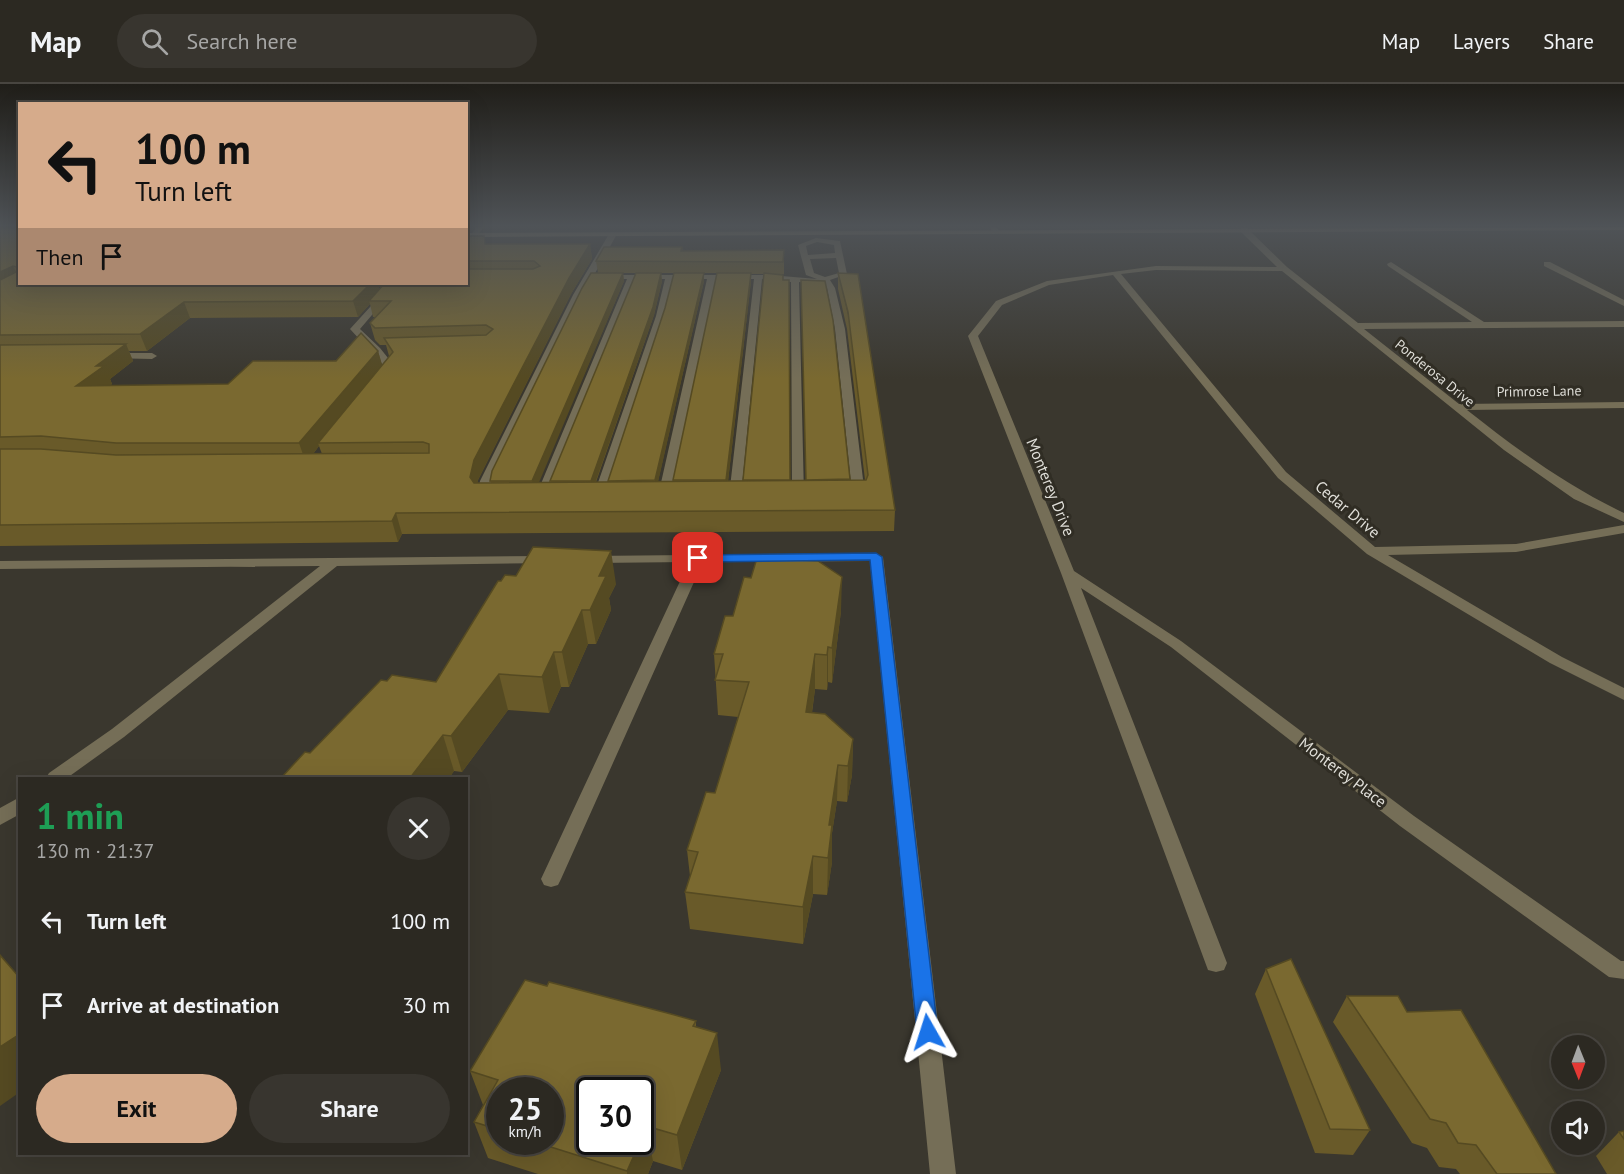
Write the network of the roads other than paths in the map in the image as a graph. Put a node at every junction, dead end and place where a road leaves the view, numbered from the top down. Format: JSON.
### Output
{"nodes":[{"id":1,"x":712,"y":277,"type":"edge"},
{"id":2,"x":758,"y":277,"type":"edge"},
{"id":3,"x":588,"y":278,"type":"edge"},
{"id":4,"x":626,"y":278,"type":"edge"},
{"id":5,"x":632,"y":278,"type":"junction"},
{"id":6,"x":670,"y":278,"type":"junction"},
{"id":7,"x":676,"y":278,"type":"edge"},
{"id":8,"x":769,"y":278,"type":"edge"},
{"id":9,"x":818,"y":278,"type":"edge"},
{"id":10,"x":834,"y":278,"type":"edge"},
{"id":11,"x":1079,"y":278,"type":"edge"},
{"id":12,"x":1120,"y":278,"type":"edge"},
{"id":13,"x":1296,"y":278,"type":"edge"},
{"id":14,"x":1412,"y":278,"type":"edge"},
{"id":15,"x":1574,"y":278,"type":"edge"},
{"id":16,"x":795,"y":280,"type":"junction"},
{"id":17,"x":827,"y":281,"type":"junction"},
{"id":18,"x":385,"y":285,"type":"edge"},
{"id":19,"x":1624,"y":303,"type":"edge"},
{"id":20,"x":1624,"y":324,"type":"edge"},
{"id":21,"x":1482,"y":325,"type":"junction"},
{"id":22,"x":1357,"y":326,"type":"junction"},
{"id":23,"x":152,"y":356,"type":"dead end"},
{"id":24,"x":94,"y":357,"type":"edge"},
{"id":25,"x":377,"y":386,"type":"edge"},
{"id":26,"x":1624,"y":405,"type":"edge"},
{"id":27,"x":1454,"y":407,"type":"junction"},
{"id":28,"x":675,"y":496,"type":"edge"},
{"id":29,"x":723,"y":496,"type":"edge"},
{"id":30,"x":798,"y":496,"type":"edge"},
{"id":31,"x":839,"y":496,"type":"edge"},
{"id":32,"x":599,"y":497,"type":"edge"},
{"id":33,"x":494,"y":498,"type":"edge"},
{"id":34,"x":541,"y":498,"type":"edge"},
{"id":35,"x":1624,"y":518,"type":"edge"},
{"id":36,"x":1624,"y":529,"type":"edge"},
{"id":37,"x":1372,"y":551,"type":"junction"},
{"id":38,"x":698,"y":558,"type":"junction"},
{"id":39,"x":580,"y":559,"type":"edge"},
{"id":40,"x":557,"y":560,"type":"edge"},
{"id":41,"x":334,"y":562,"type":"junction"},
{"id":42,"x":0,"y":565,"type":"edge"},
{"id":43,"x":1068,"y":573,"type":"junction"},
{"id":44,"x":1624,"y":696,"type":"edge"},
{"id":45,"x":56,"y":777,"type":"edge"},
{"id":46,"x":18,"y":805,"type":"edge"},
{"id":47,"x":0,"y":818,"type":"edge"},
{"id":48,"x":551,"y":879,"type":"dead end"},
{"id":49,"x":1216,"y":963,"type":"dead end"},
{"id":50,"x":1621,"y":970,"type":"edge"},
{"id":51,"x":943,"y":1174,"type":"edge"}],
"edges":[{"from":1,"to":28,"type":"street"},
{"from":2,"to":29,"type":"street"},
{"from":3,"to":33,"type":"street"},
{"from":4,"to":5,"type":"street"},
{"from":5,"to":6,"type":"street"},
{"from":5,"to":34,"type":"street"},
{"from":6,"to":7,"type":"street"},
{"from":6,"to":32,"type":"street"},
{"from":8,"to":16,"type":"street"},
{"from":9,"to":17,"type":"street"},
{"from":10,"to":17,"type":"street"},
{"from":11,"to":43,"type":"street","name":"Monterey Drive"},
{"from":12,"to":37,"type":"street","name":"Cedar Drive"},
{"from":13,"to":22,"type":"street","name":"Ponderosa Drive"},
{"from":14,"to":21,"type":"street"},
{"from":15,"to":19,"type":"street"},
{"from":16,"to":17,"type":"street"},
{"from":16,"to":30,"type":"street"},
{"from":17,"to":31,"type":"street"},
{"from":18,"to":25,"type":"street"},
{"from":20,"to":21,"type":"street"},
{"from":21,"to":22,"type":"street"},
{"from":22,"to":27,"type":"street","name":"Ponderosa Drive"},
{"from":23,"to":24,"type":"street"},
{"from":26,"to":27,"type":"street","name":"Primrose Lane"},
{"from":27,"to":35,"type":"street","name":"Ponderosa Drive"},
{"from":36,"to":37,"type":"street"},
{"from":37,"to":44,"type":"street","name":"Cedar Drive"},
{"from":38,"to":39,"type":"street"},
{"from":38,"to":48,"type":"street"},
{"from":38,"to":51,"type":"street"},
{"from":40,"to":41,"type":"street"},
{"from":41,"to":42,"type":"street"},
{"from":41,"to":45,"type":"street"},
{"from":43,"to":49,"type":"street","name":"Monterey Drive"},
{"from":43,"to":50,"type":"street","name":"Monterey Place"},
{"from":46,"to":47,"type":"street"}]}
